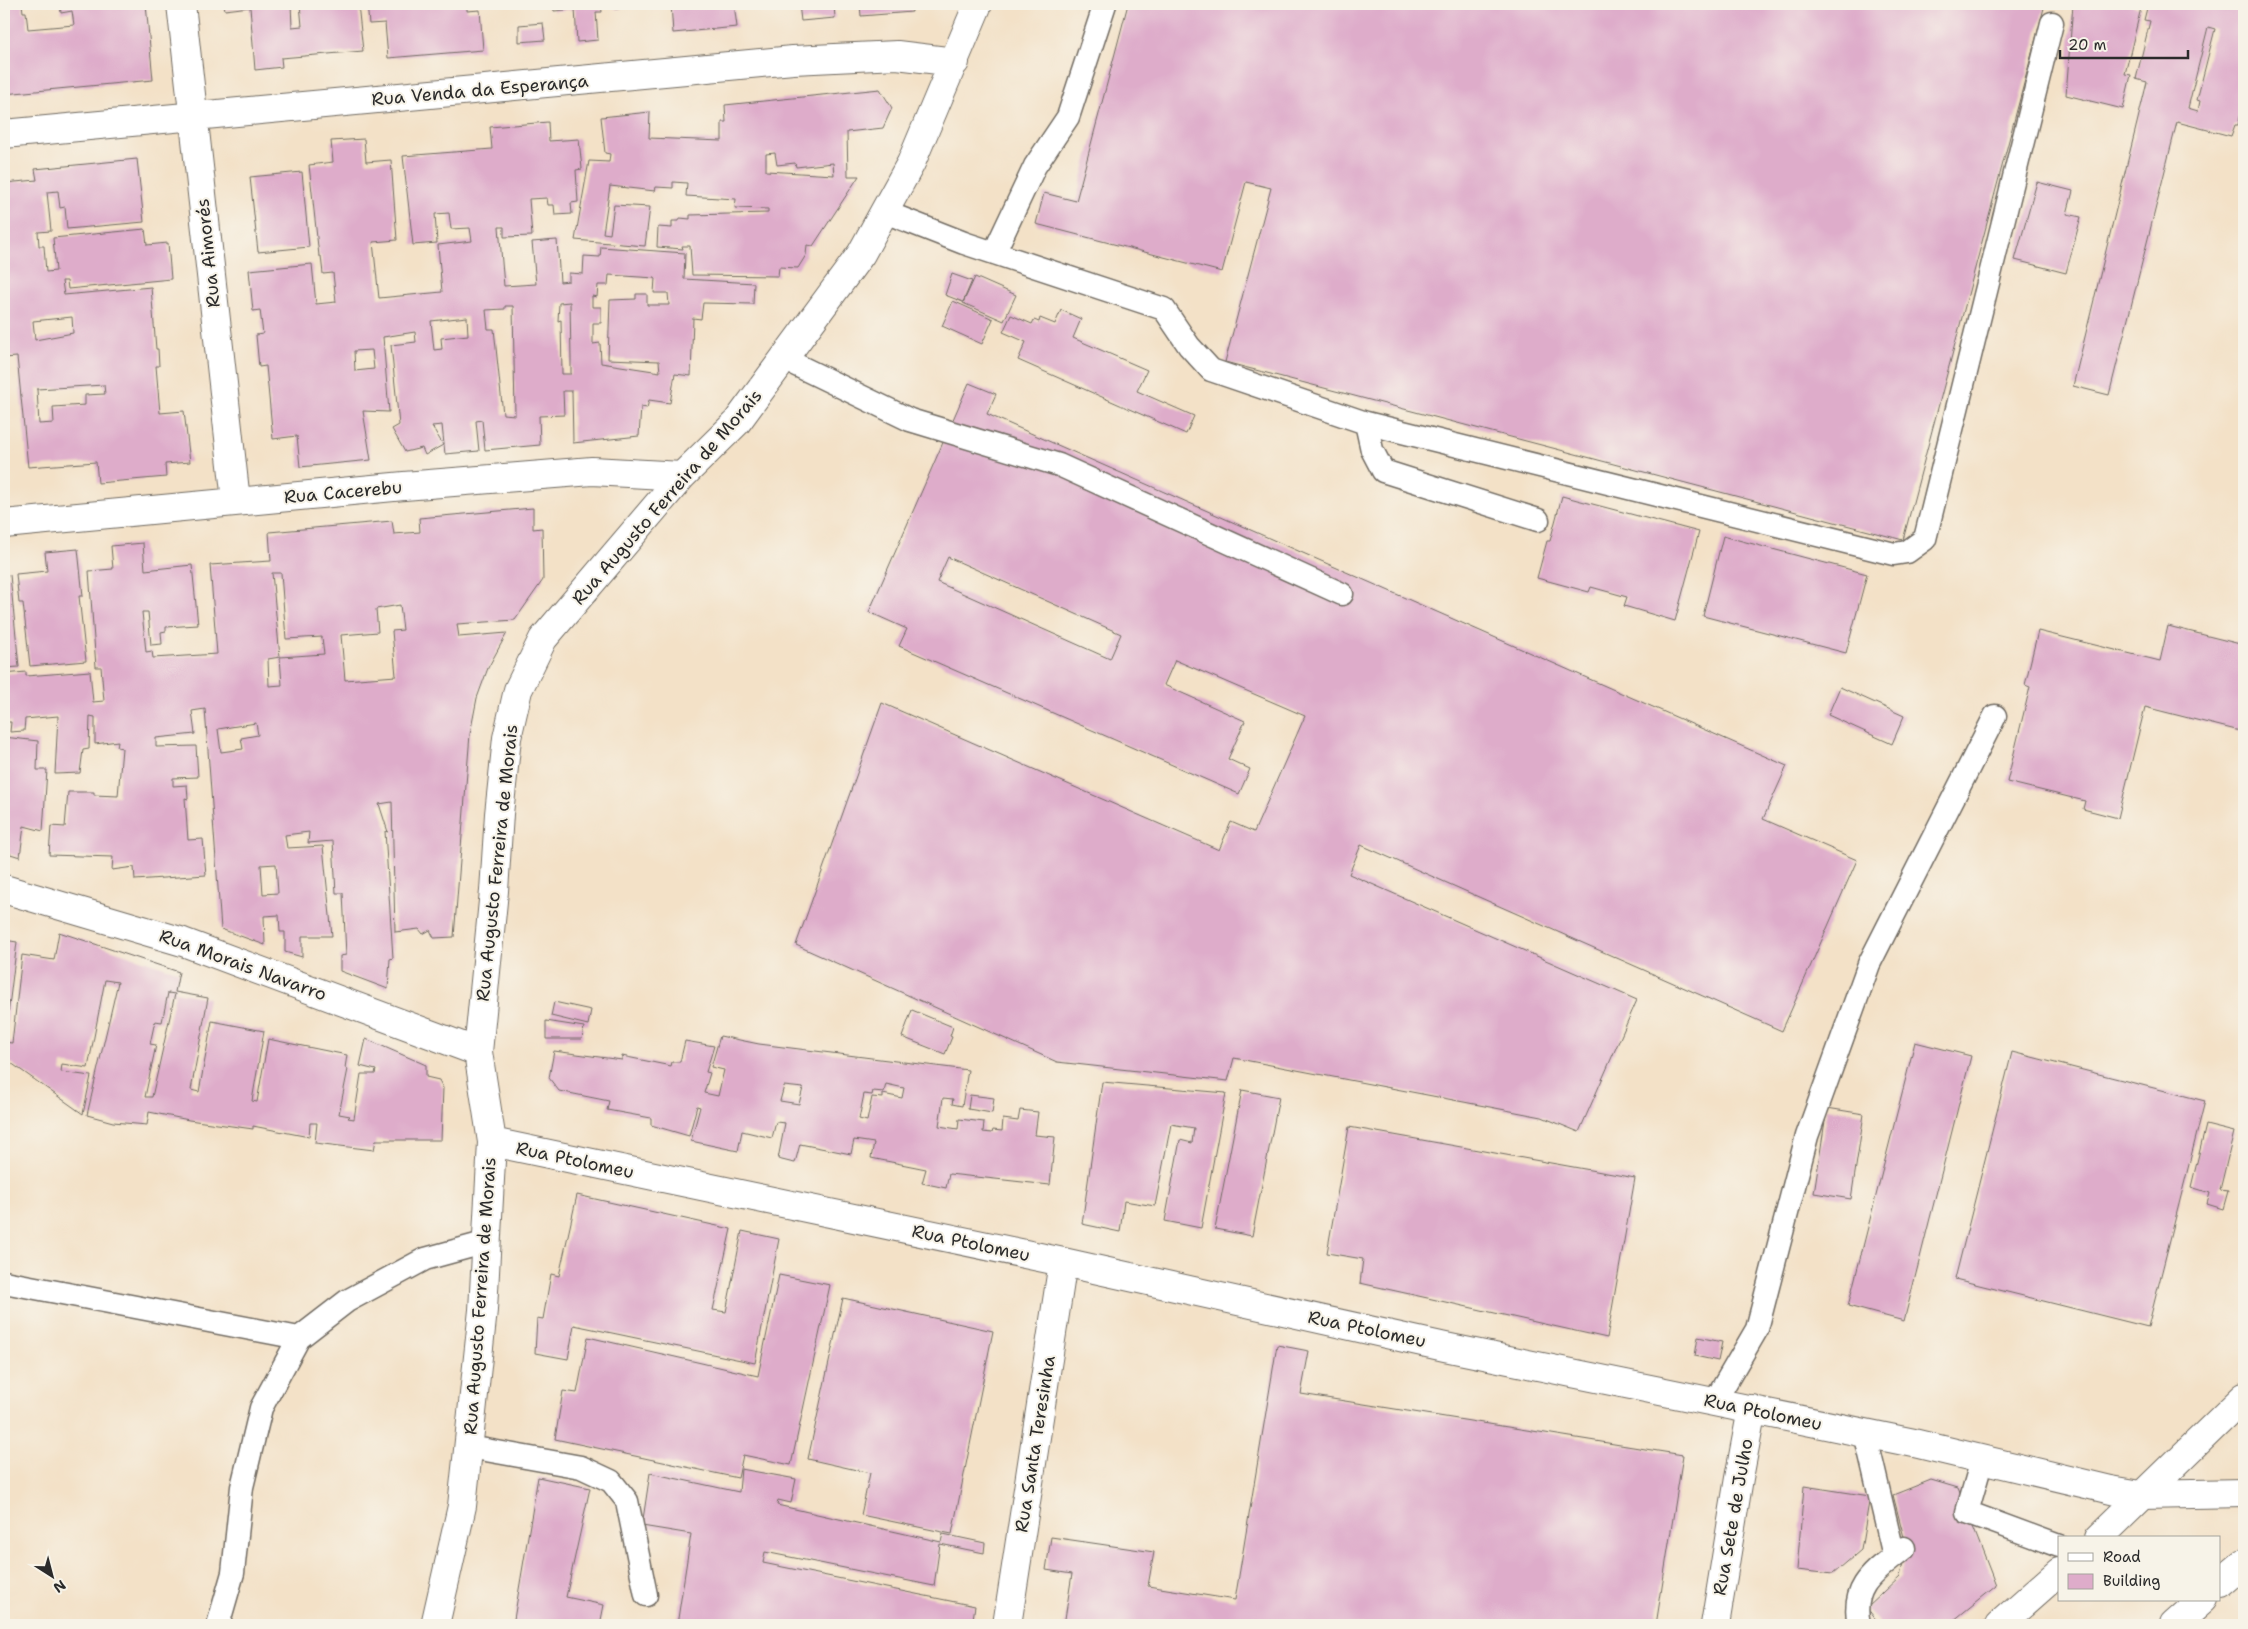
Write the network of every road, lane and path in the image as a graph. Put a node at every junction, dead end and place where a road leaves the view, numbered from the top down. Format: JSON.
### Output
{"nodes":[{"id":1,"x":181,"y":4,"type":"edge"},
{"id":2,"x":978,"y":4,"type":"edge"},
{"id":3,"x":1105,"y":4,"type":"edge"},
{"id":4,"x":2052,"y":23,"type":"dead end"},
{"id":5,"x":956,"y":62,"type":"junction"},
{"id":6,"x":193,"y":117,"type":"junction"},
{"id":7,"x":4,"y":134,"type":"edge"},
{"id":8,"x":884,"y":212,"type":"junction"},
{"id":9,"x":994,"y":253,"type":"junction"},
{"id":10,"x":784,"y":359,"type":"junction"},
{"id":11,"x":1366,"y":423,"type":"junction"},
{"id":12,"x":682,"y":476,"type":"junction"},
{"id":13,"x":236,"y":501,"type":"junction"},
{"id":14,"x":1538,"y":520,"type":"dead end"},
{"id":15,"x":4,"y":524,"type":"edge"},
{"id":16,"x":1342,"y":594,"type":"dead end"},
{"id":17,"x":1995,"y":716,"type":"dead end"},
{"id":18,"x":4,"y":889,"type":"edge"},
{"id":19,"x":478,"y":1052,"type":"junction"},
{"id":20,"x":492,"y":1142,"type":"junction"},
{"id":21,"x":487,"y":1242,"type":"junction"},
{"id":22,"x":1063,"y":1262,"type":"junction"},
{"id":23,"x":4,"y":1282,"type":"edge"},
{"id":24,"x":299,"y":1338,"type":"junction"},
{"id":25,"x":2244,"y":1397,"type":"edge"},
{"id":26,"x":1715,"y":1401,"type":"junction"},
{"id":27,"x":1752,"y":1410,"type":"junction"},
{"id":28,"x":1864,"y":1434,"type":"junction"},
{"id":29,"x":469,"y":1447,"type":"junction"},
{"id":30,"x":1982,"y":1460,"type":"junction"},
{"id":31,"x":2244,"y":1493,"type":"edge"},
{"id":32,"x":2141,"y":1495,"type":"junction"},
{"id":33,"x":2101,"y":1536,"type":"edge"},
{"id":34,"x":2058,"y":1546,"type":"edge"},
{"id":35,"x":2244,"y":1563,"type":"edge"},
{"id":36,"x":2058,"y":1573,"type":"edge"},
{"id":37,"x":2220,"y":1583,"type":"edge"},
{"id":38,"x":646,"y":1595,"type":"dead end"},
{"id":39,"x":2200,"y":1602,"type":"edge"},
{"id":40,"x":218,"y":1625,"type":"edge"},
{"id":41,"x":435,"y":1625,"type":"edge"},
{"id":42,"x":1007,"y":1625,"type":"edge"},
{"id":43,"x":1715,"y":1625,"type":"edge"},
{"id":44,"x":1858,"y":1625,"type":"edge"},
{"id":45,"x":1999,"y":1625,"type":"edge"},
{"id":46,"x":2174,"y":1625,"type":"edge"}],
"edges":[{"from":1,"to":6,"type":"street","name":"Rua Aimorés"},
{"from":2,"to":5,"type":"street","name":"Rua Augusto Ferreira de Morais"},
{"from":3,"to":9,"type":"lane"},
{"from":4,"to":11,"type":"lane"},
{"from":5,"to":6,"type":"street","name":"Rua Venda da Esperança"},
{"from":5,"to":8,"type":"street","name":"Rua Augusto Ferreira de Morais"},
{"from":6,"to":7,"type":"street","name":"Rua Venda da Esperança"},
{"from":6,"to":13,"type":"street","name":"Rua Aimorés"},
{"from":8,"to":9,"type":"lane"},
{"from":8,"to":10,"type":"street","name":"Rua Augusto Ferreira de Morais"},
{"from":9,"to":11,"type":"lane"},
{"from":10,"to":12,"type":"street","name":"Rua Augusto Ferreira de Morais"},
{"from":10,"to":16,"type":"lane"},
{"from":11,"to":14,"type":"lane"},
{"from":12,"to":13,"type":"street","name":"Rua Cacerebu"},
{"from":12,"to":19,"type":"street","name":"Rua Augusto Ferreira de Morais"},
{"from":13,"to":15,"type":"street","name":"Rua Cacerebu"},
{"from":17,"to":26,"type":"lane"},
{"from":18,"to":19,"type":"street","name":"Rua Morais Navarro"},
{"from":19,"to":20,"type":"street","name":"Rua Augusto Ferreira de Morais"},
{"from":20,"to":21,"type":"street","name":"Rua Augusto Ferreira de Morais"},
{"from":20,"to":22,"type":"street","name":"Rua Ptolomeu"},
{"from":21,"to":24,"type":"lane"},
{"from":21,"to":29,"type":"street","name":"Rua Augusto Ferreira de Morais"},
{"from":22,"to":26,"type":"street","name":"Rua Ptolomeu"},
{"from":22,"to":42,"type":"street","name":"Rua Santa Teresinha"},
{"from":23,"to":24,"type":"lane"},
{"from":24,"to":40,"type":"lane"},
{"from":25,"to":32,"type":"street"},
{"from":26,"to":27,"type":"street","name":"Rua Ptolomeu"},
{"from":27,"to":28,"type":"street","name":"Rua Ptolomeu"},
{"from":27,"to":43,"type":"street","name":"Rua Sete de Julho"},
{"from":28,"to":30,"type":"street","name":"Rua Ptolomeu"},
{"from":28,"to":44,"type":"lane"},
{"from":29,"to":38,"type":"lane"},
{"from":29,"to":41,"type":"street","name":"Rua Augusto Ferreira de Morais"},
{"from":30,"to":32,"type":"street","name":"Rua Ptolomeu"},
{"from":30,"to":34,"type":"lane"},
{"from":31,"to":32,"type":"street","name":"Rua Ptolomeu"},
{"from":32,"to":33,"type":"street"},
{"from":35,"to":37,"type":"street"},
{"from":36,"to":45,"type":"street"},
{"from":39,"to":46,"type":"street"}]}
